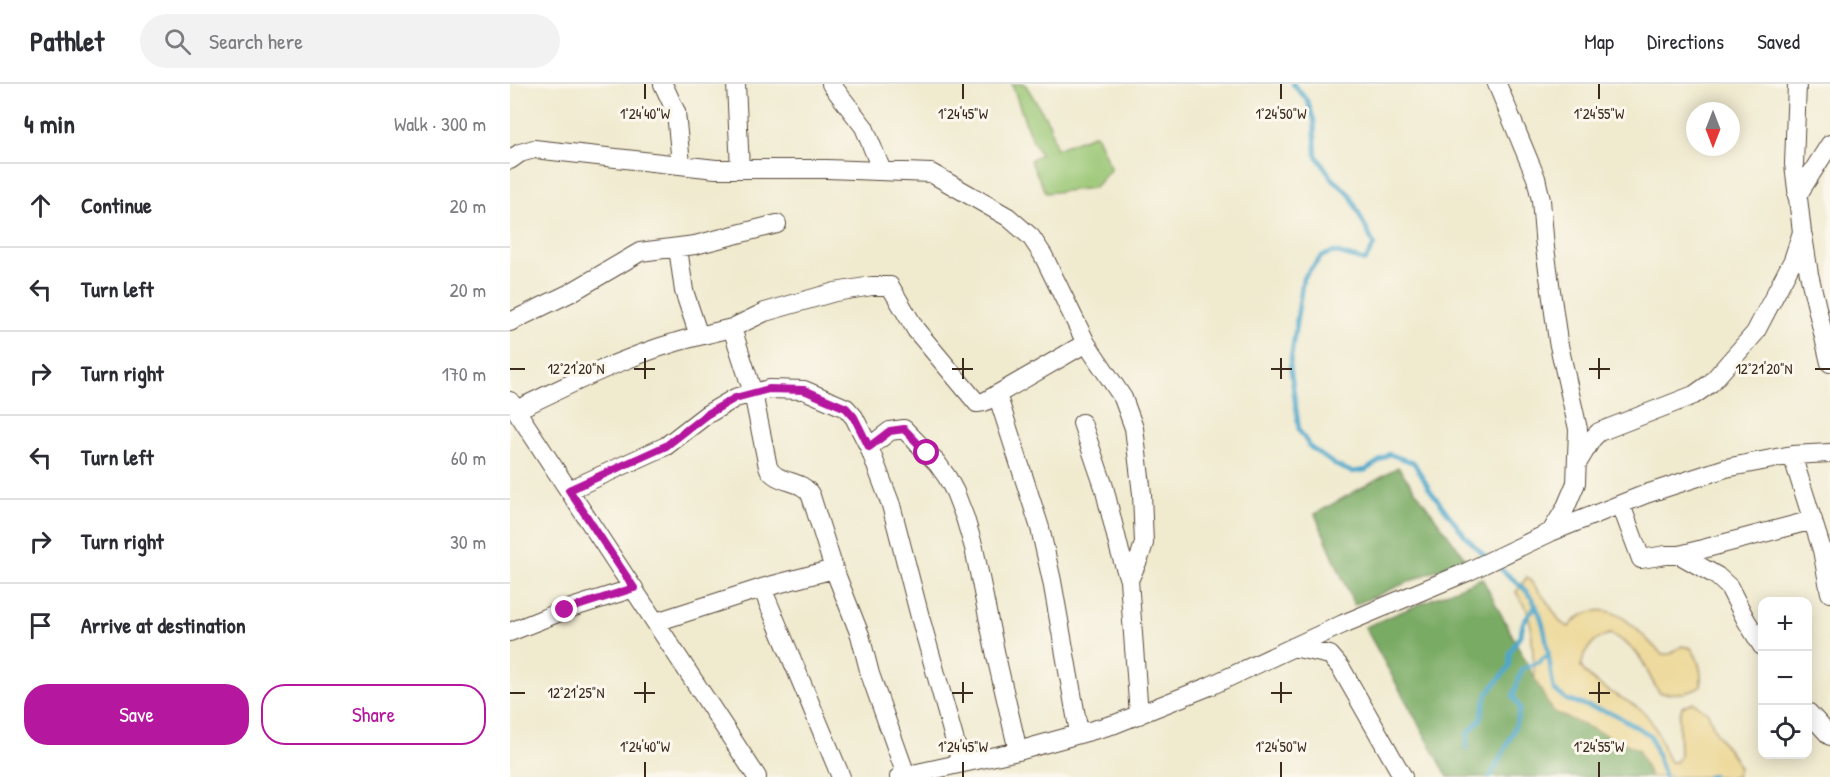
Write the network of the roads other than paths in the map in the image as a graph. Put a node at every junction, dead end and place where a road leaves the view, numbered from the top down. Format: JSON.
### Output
{"nodes":[{"id":1,"x":663,"y":84,"type":"edge"},
{"id":2,"x":736,"y":84,"type":"edge"},
{"id":3,"x":831,"y":84,"type":"edge"},
{"id":4,"x":1497,"y":84,"type":"edge"},
{"id":5,"x":1797,"y":84,"type":"edge"},
{"id":6,"x":1830,"y":144,"type":"edge"},
{"id":7,"x":510,"y":160,"type":"edge"},
{"id":8,"x":681,"y":165,"type":"junction"},
{"id":9,"x":740,"y":169,"type":"junction"},
{"id":10,"x":882,"y":171,"type":"junction"},
{"id":11,"x":1797,"y":196,"type":"junction"},
{"id":12,"x":777,"y":224,"type":"dead end"},
{"id":13,"x":1802,"y":232,"type":"junction"},
{"id":14,"x":678,"y":248,"type":"junction"},
{"id":15,"x":510,"y":322,"type":"edge"},
{"id":16,"x":732,"y":328,"type":"junction"},
{"id":17,"x":699,"y":336,"type":"junction"},
{"id":18,"x":1086,"y":343,"type":"junction"},
{"id":19,"x":1830,"y":363,"type":"edge"},
{"id":20,"x":753,"y":393,"type":"junction"},
{"id":21,"x":996,"y":394,"type":"junction"},
{"id":22,"x":513,"y":405,"type":"edge"},
{"id":23,"x":1082,"y":423,"type":"dead end"},
{"id":24,"x":869,"y":447,"type":"junction"},
{"id":25,"x":1830,"y":453,"type":"edge"},
{"id":26,"x":1792,"y":455,"type":"junction"},
{"id":27,"x":1578,"y":462,"type":"junction"},
{"id":28,"x":569,"y":490,"type":"junction"},
{"id":29,"x":1621,"y":505,"type":"junction"},
{"id":30,"x":1813,"y":520,"type":"junction"},
{"id":31,"x":1551,"y":532,"type":"junction"},
{"id":32,"x":1680,"y":555,"type":"junction"},
{"id":33,"x":834,"y":569,"type":"junction"},
{"id":34,"x":1129,"y":580,"type":"junction"},
{"id":35,"x":634,"y":588,"type":"junction"},
{"id":36,"x":762,"y":588,"type":"junction"},
{"id":37,"x":1830,"y":593,"type":"edge"},
{"id":38,"x":656,"y":622,"type":"junction"},
{"id":39,"x":510,"y":632,"type":"edge"},
{"id":40,"x":1758,"y":639,"type":"edge"},
{"id":41,"x":1293,"y":647,"type":"junction"},
{"id":42,"x":1139,"y":715,"type":"junction"},
{"id":43,"x":1812,"y":716,"type":"edge"},
{"id":44,"x":1078,"y":733,"type":"junction"},
{"id":45,"x":1830,"y":736,"type":"edge"},
{"id":46,"x":1018,"y":751,"type":"junction"},
{"id":47,"x":961,"y":763,"type":"junction"},
{"id":48,"x":902,"y":776,"type":"edge"},
{"id":49,"x":757,"y":777,"type":"edge"},
{"id":50,"x":841,"y":777,"type":"edge"},
{"id":51,"x":1403,"y":777,"type":"edge"}],
"edges":[{"from":1,"to":8,"type":"street"},
{"from":2,"to":9,"type":"street"},
{"from":3,"to":10,"type":"street"},
{"from":4,"to":27,"type":"street"},
{"from":5,"to":11,"type":"street"},
{"from":6,"to":11,"type":"street"},
{"from":7,"to":8,"type":"street"},
{"from":8,"to":9,"type":"street"},
{"from":9,"to":10,"type":"street"},
{"from":10,"to":18,"type":"street"},
{"from":11,"to":13,"type":"street"},
{"from":12,"to":14,"type":"street"},
{"from":13,"to":19,"type":"street"},
{"from":13,"to":27,"type":"street"},
{"from":14,"to":15,"type":"street"},
{"from":14,"to":17,"type":"street"},
{"from":16,"to":17,"type":"street"},
{"from":16,"to":20,"type":"street"},
{"from":16,"to":21,"type":"street"},
{"from":17,"to":22,"type":"street"},
{"from":18,"to":21,"type":"street"},
{"from":18,"to":34,"type":"street"},
{"from":20,"to":24,"type":"street"},
{"from":20,"to":28,"type":"street"},
{"from":20,"to":33,"type":"street"},
{"from":21,"to":44,"type":"street"},
{"from":22,"to":28,"type":"street"},
{"from":23,"to":34,"type":"street"},
{"from":24,"to":46,"type":"street"},
{"from":24,"to":47,"type":"street"},
{"from":25,"to":26,"type":"street"},
{"from":26,"to":29,"type":"street"},
{"from":26,"to":30,"type":"street"},
{"from":27,"to":31,"type":"street"},
{"from":28,"to":35,"type":"street"},
{"from":29,"to":31,"type":"street"},
{"from":29,"to":32,"type":"street"},
{"from":30,"to":32,"type":"street"},
{"from":30,"to":37,"type":"street"},
{"from":31,"to":41,"type":"street"},
{"from":32,"to":40,"type":"street"},
{"from":33,"to":36,"type":"street"},
{"from":33,"to":48,"type":"street"},
{"from":34,"to":42,"type":"street"},
{"from":35,"to":38,"type":"street"},
{"from":35,"to":39,"type":"street"},
{"from":36,"to":38,"type":"street"},
{"from":36,"to":50,"type":"street"},
{"from":38,"to":49,"type":"street"},
{"from":41,"to":42,"type":"street"},
{"from":41,"to":51,"type":"street"},
{"from":42,"to":44,"type":"street"},
{"from":43,"to":45,"type":"street"},
{"from":44,"to":46,"type":"street"},
{"from":46,"to":47,"type":"street"},
{"from":47,"to":48,"type":"street"}]}
